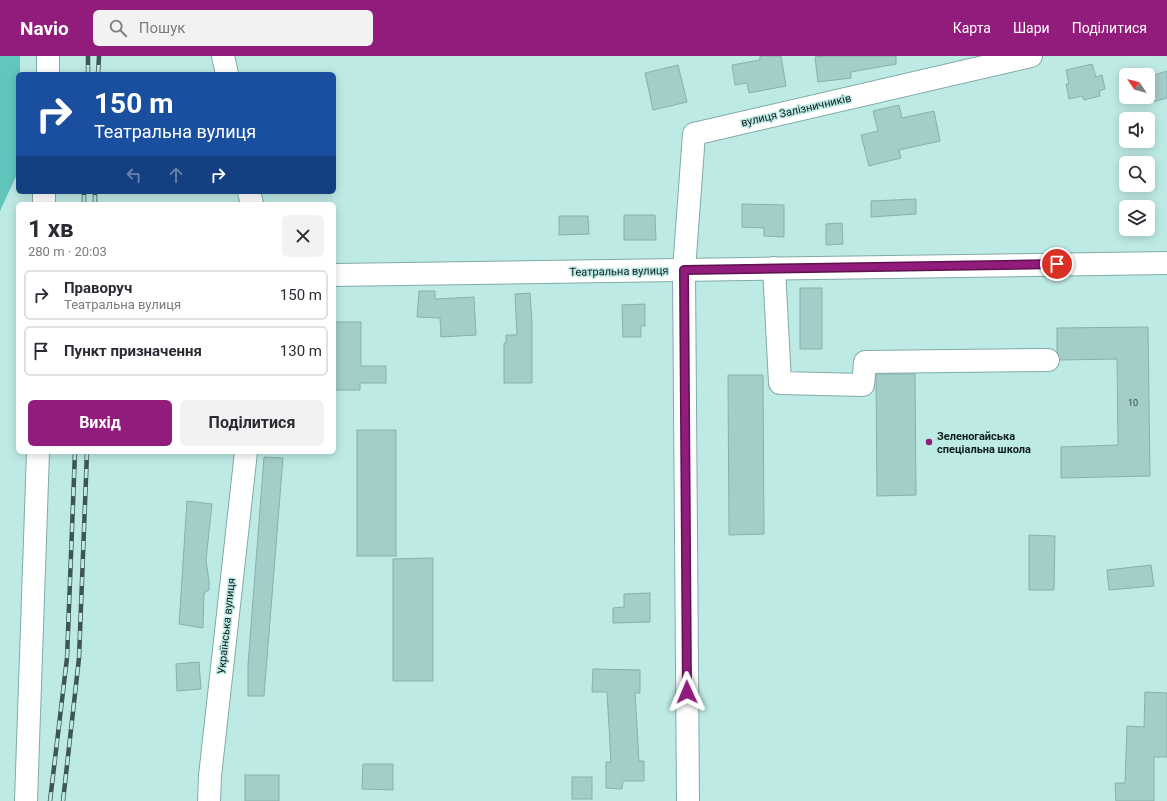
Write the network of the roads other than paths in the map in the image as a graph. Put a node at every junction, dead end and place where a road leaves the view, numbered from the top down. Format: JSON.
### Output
{"nodes":[{"id":1,"x":48,"y":56,"type":"edge"},
{"id":2,"x":224,"y":56,"type":"edge"},
{"id":3,"x":1031,"y":56,"type":"edge"},
{"id":4,"x":48,"y":72,"type":"edge"},
{"id":5,"x":227,"y":72,"type":"edge"},
{"id":6,"x":1167,"y":263,"type":"edge"},
{"id":7,"x":774,"y":268,"type":"junction"},
{"id":8,"x":684,"y":270,"type":"junction"},
{"id":9,"x":336,"y":275,"type":"edge"},
{"id":10,"x":1048,"y":360,"type":"dead end"},
{"id":11,"x":38,"y":454,"type":"edge"},
{"id":12,"x":246,"y":454,"type":"edge"},
{"id":13,"x":26,"y":801,"type":"edge"},
{"id":14,"x":209,"y":801,"type":"edge"},
{"id":15,"x":688,"y":801,"type":"edge"}],
"edges":[{"from":1,"to":4,"type":"street"},
{"from":2,"to":5,"type":"street"},
{"from":3,"to":8,"type":"street","name":"вулиця Залізничників"},
{"from":6,"to":7,"type":"street","name":"Театральна вулиця"},
{"from":7,"to":8,"type":"street","name":"Театральна вулиця"},
{"from":7,"to":10,"type":"street"},
{"from":8,"to":9,"type":"street","name":"Театральна вулиця"},
{"from":8,"to":15,"type":"street"},
{"from":11,"to":13,"type":"street"},
{"from":12,"to":14,"type":"street","name":"Українська вулиця"}]}
